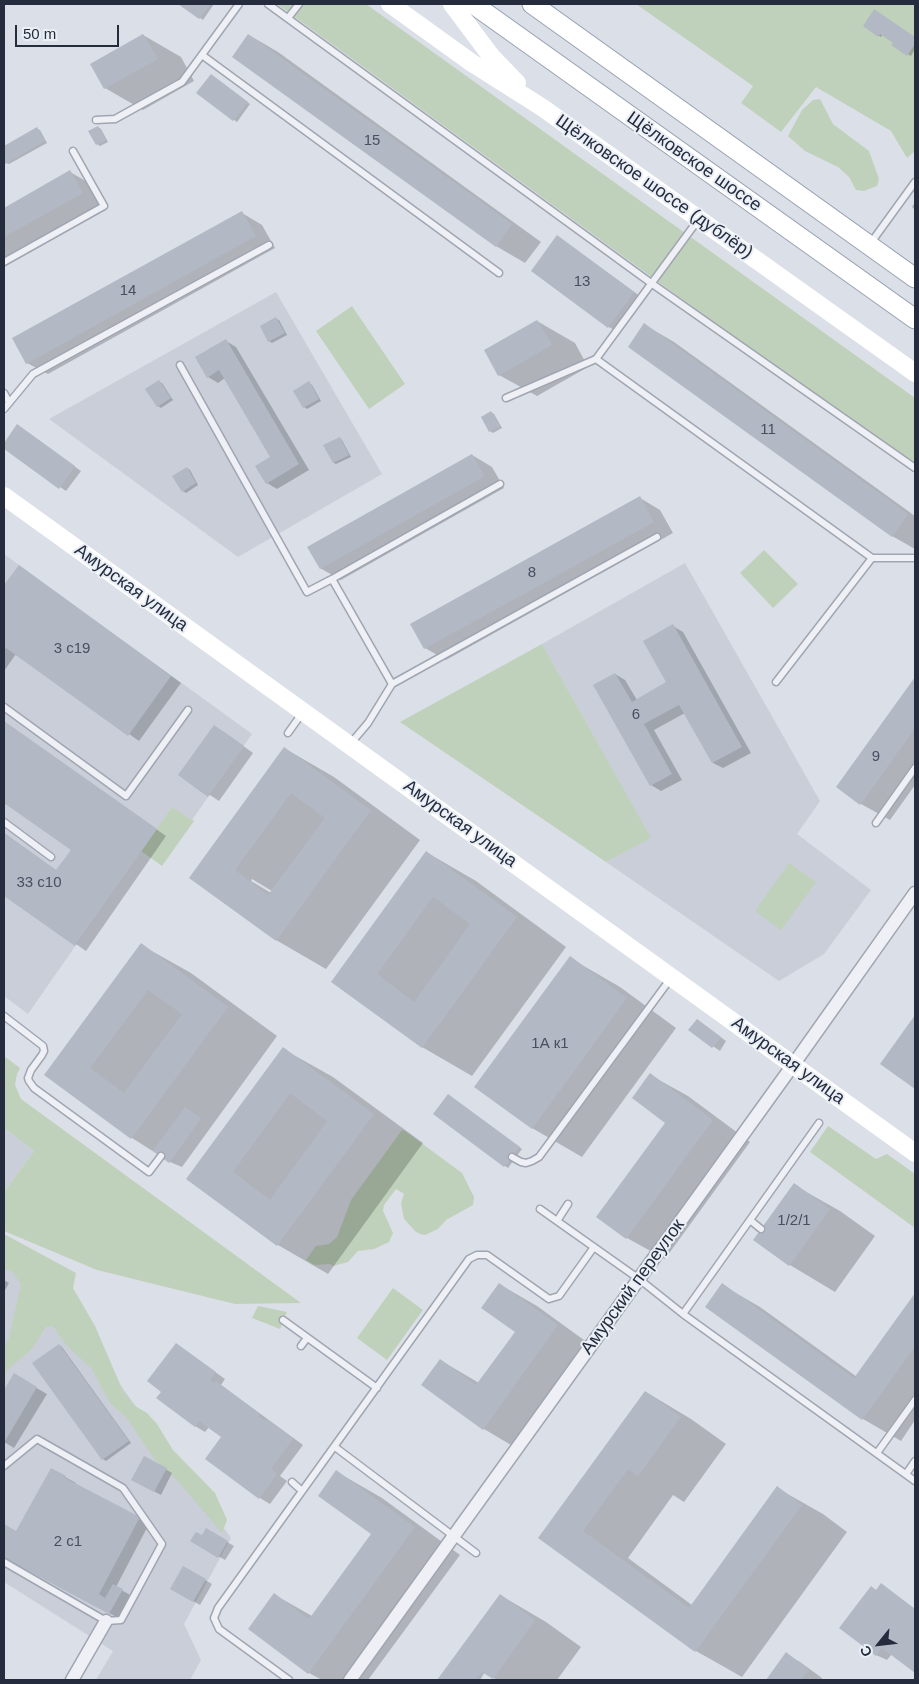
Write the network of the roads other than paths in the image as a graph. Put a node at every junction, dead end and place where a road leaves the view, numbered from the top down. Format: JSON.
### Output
{"nodes":[{"id":1,"x":240,"y":4,"type":"edge"},
{"id":2,"x":268,"y":4,"type":"edge"},
{"id":3,"x":298,"y":4,"type":"edge"},
{"id":4,"x":390,"y":4,"type":"edge"},
{"id":5,"x":452,"y":4,"type":"edge"},
{"id":6,"x":473,"y":4,"type":"edge"},
{"id":7,"x":532,"y":4,"type":"edge"},
{"id":8,"x":288,"y":18,"type":"junction"},
{"id":9,"x":202,"y":56,"type":"junction"},
{"id":10,"x":543,"y":108,"type":"junction"},
{"id":11,"x":96,"y":120,"type":"dead end"},
{"id":12,"x":73,"y":151,"type":"dead end"},
{"id":13,"x":915,"y":182,"type":"edge"},
{"id":14,"x":698,"y":219,"type":"junction"},
{"id":15,"x":269,"y":245,"type":"dead end"},
{"id":16,"x":869,"y":245,"type":"junction"},
{"id":17,"x":4,"y":262,"type":"edge"},
{"id":18,"x":499,"y":273,"type":"dead end"},
{"id":19,"x":915,"y":278,"type":"edge"},
{"id":20,"x":651,"y":283,"type":"junction"},
{"id":21,"x":915,"y":319,"type":"edge"},
{"id":22,"x":596,"y":359,"type":"junction"},
{"id":23,"x":180,"y":365,"type":"dead end"},
{"id":24,"x":915,"y":373,"type":"edge"},
{"id":25,"x":4,"y":393,"type":"edge"},
{"id":26,"x":506,"y":398,"type":"dead end"},
{"id":27,"x":9,"y":402,"type":"junction"},
{"id":28,"x":4,"y":409,"type":"edge"},
{"id":29,"x":915,"y":468,"type":"edge"},
{"id":30,"x":500,"y":484,"type":"dead end"},
{"id":31,"x":4,"y":496,"type":"edge"},
{"id":32,"x":657,"y":537,"type":"dead end"},
{"id":33,"x":872,"y":558,"type":"junction"},
{"id":34,"x":915,"y":558,"type":"edge"},
{"id":35,"x":332,"y":578,"type":"junction"},
{"id":36,"x":776,"y":682,"type":"dead end"},
{"id":37,"x":392,"y":684,"type":"junction"},
{"id":38,"x":4,"y":707,"type":"edge"},
{"id":39,"x":188,"y":710,"type":"dead end"},
{"id":40,"x":303,"y":712,"type":"junction"},
{"id":41,"x":288,"y":733,"type":"dead end"},
{"id":42,"x":350,"y":744,"type":"junction"},
{"id":43,"x":915,"y":768,"type":"edge"},
{"id":44,"x":4,"y":822,"type":"edge"},
{"id":45,"x":876,"y":823,"type":"dead end"},
{"id":46,"x":51,"y":857,"type":"dead end"},
{"id":47,"x":915,"y":893,"type":"edge"},
{"id":48,"x":672,"y":977,"type":"junction"},
{"id":49,"x":4,"y":1016,"type":"edge"},
{"id":50,"x":793,"y":1065,"type":"junction"},
{"id":51,"x":819,"y":1123,"type":"dead end"},
{"id":52,"x":915,"y":1152,"type":"edge"},
{"id":53,"x":161,"y":1156,"type":"dead end"},
{"id":54,"x":512,"y":1157,"type":"dead end"},
{"id":55,"x":568,"y":1204,"type":"dead end"},
{"id":56,"x":540,"y":1209,"type":"dead end"},
{"id":57,"x":750,"y":1220,"type":"junction"},
{"id":58,"x":557,"y":1221,"type":"junction"},
{"id":59,"x":761,"y":1229,"type":"dead end"},
{"id":60,"x":594,"y":1247,"type":"junction"},
{"id":61,"x":639,"y":1279,"type":"junction"},
{"id":62,"x":683,"y":1314,"type":"junction"},
{"id":63,"x":284,"y":1320,"type":"dead end"},
{"id":64,"x":307,"y":1338,"type":"junction"},
{"id":65,"x":301,"y":1346,"type":"dead end"},
{"id":66,"x":377,"y":1388,"type":"junction"},
{"id":67,"x":915,"y":1400,"type":"edge"},
{"id":68,"x":335,"y":1447,"type":"junction"},
{"id":69,"x":877,"y":1453,"type":"junction"},
{"id":70,"x":915,"y":1461,"type":"edge"},
{"id":71,"x":4,"y":1466,"type":"edge"},
{"id":72,"x":906,"y":1474,"type":"junction"},
{"id":73,"x":915,"y":1480,"type":"edge"},
{"id":74,"x":292,"y":1482,"type":"dead end"},
{"id":75,"x":302,"y":1491,"type":"junction"},
{"id":76,"x":454,"y":1536,"type":"junction"},
{"id":77,"x":476,"y":1553,"type":"dead end"},
{"id":78,"x":4,"y":1562,"type":"edge"},
{"id":79,"x":106,"y":1621,"type":"junction"},
{"id":80,"x":72,"y":1680,"type":"edge"},
{"id":81,"x":289,"y":1680,"type":"edge"},
{"id":82,"x":350,"y":1680,"type":"edge"}],
"edges":[{"from":1,"to":9,"type":"lane"},
{"from":2,"to":8,"type":"lane"},
{"from":3,"to":8,"type":"lane"},
{"from":4,"to":10,"type":"street","name":"Щёлковское шоссе (дублёр)"},
{"from":5,"to":10,"type":"street"},
{"from":6,"to":21,"type":"main road","name":"Щёлковское шоссе"},
{"from":7,"to":16,"type":"main road","name":"Щёлковское шоссе"},
{"from":8,"to":20,"type":"lane"},
{"from":9,"to":11,"type":"lane"},
{"from":9,"to":18,"type":"lane"},
{"from":10,"to":14,"type":"street","name":"Щёлковское шоссе (дублёр)"},
{"from":12,"to":17,"type":"lane"},
{"from":13,"to":16,"type":"lane"},
{"from":14,"to":20,"type":"lane"},
{"from":14,"to":24,"type":"street","name":"Щёлковское шоссе (дублёр)"},
{"from":15,"to":27,"type":"lane"},
{"from":16,"to":19,"type":"main road","name":"Щёлковское шоссе"},
{"from":20,"to":22,"type":"lane"},
{"from":20,"to":29,"type":"lane"},
{"from":22,"to":26,"type":"lane"},
{"from":22,"to":33,"type":"lane"},
{"from":23,"to":35,"type":"lane"},
{"from":25,"to":27,"type":"lane"},
{"from":27,"to":28,"type":"lane"},
{"from":30,"to":35,"type":"lane"},
{"from":31,"to":40,"type":"street","name":"Амурская улица"},
{"from":32,"to":37,"type":"lane"},
{"from":33,"to":34,"type":"lane"},
{"from":33,"to":36,"type":"lane"},
{"from":35,"to":37,"type":"lane"},
{"from":37,"to":42,"type":"lane"},
{"from":38,"to":39,"type":"lane"},
{"from":40,"to":41,"type":"lane"},
{"from":40,"to":42,"type":"street","name":"Амурская улица"},
{"from":42,"to":48,"type":"street","name":"Амурская улица"},
{"from":43,"to":45,"type":"lane"},
{"from":44,"to":46,"type":"lane"},
{"from":47,"to":50,"type":"street","name":"Амурский переулок"},
{"from":48,"to":50,"type":"street","name":"Амурская улица"},
{"from":48,"to":54,"type":"lane"},
{"from":49,"to":53,"type":"lane"},
{"from":50,"to":52,"type":"street","name":"Амурская улица"},
{"from":50,"to":61,"type":"street","name":"Амурский переулок"},
{"from":51,"to":57,"type":"lane"},
{"from":55,"to":58,"type":"lane"},
{"from":56,"to":58,"type":"lane"},
{"from":57,"to":59,"type":"lane"},
{"from":57,"to":62,"type":"lane"},
{"from":58,"to":60,"type":"lane"},
{"from":60,"to":61,"type":"lane"},
{"from":60,"to":66,"type":"lane"},
{"from":61,"to":62,"type":"lane"},
{"from":61,"to":76,"type":"street","name":"Амурский переулок"},
{"from":62,"to":69,"type":"lane"},
{"from":63,"to":64,"type":"lane"},
{"from":64,"to":65,"type":"lane"},
{"from":64,"to":66,"type":"lane"},
{"from":66,"to":68,"type":"lane"},
{"from":67,"to":69,"type":"lane"},
{"from":68,"to":75,"type":"lane"},
{"from":68,"to":76,"type":"lane"},
{"from":69,"to":72,"type":"lane"},
{"from":70,"to":72,"type":"lane"},
{"from":71,"to":79,"type":"lane"},
{"from":72,"to":73,"type":"lane"},
{"from":74,"to":75,"type":"lane"},
{"from":75,"to":81,"type":"lane"},
{"from":76,"to":77,"type":"lane"},
{"from":76,"to":82,"type":"street","name":"Амурский переулок"},
{"from":78,"to":79,"type":"lane"},
{"from":79,"to":80,"type":"street"}]}
